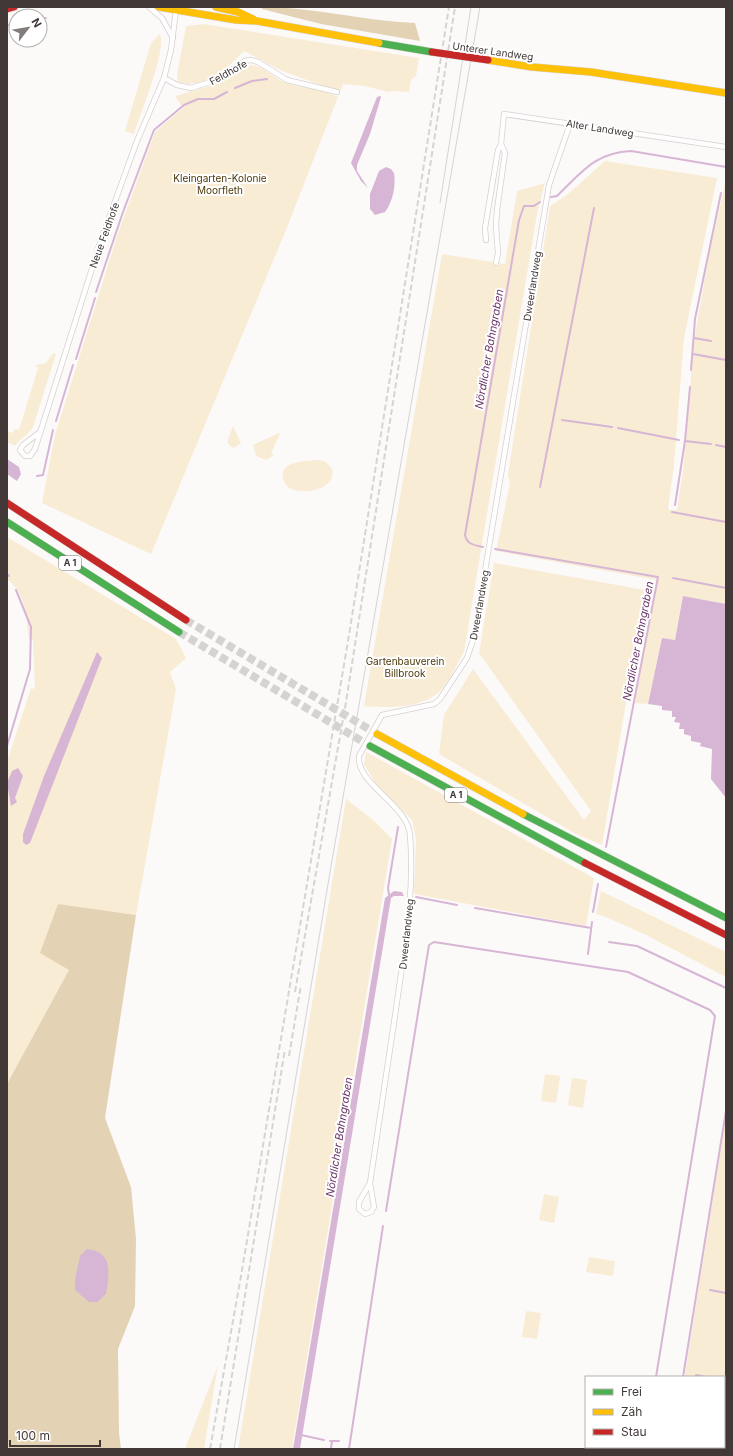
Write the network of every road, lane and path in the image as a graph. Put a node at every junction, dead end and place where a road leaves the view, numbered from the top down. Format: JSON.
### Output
{"nodes":[{"id":1,"x":14,"y":7,"type":"edge"},
{"id":2,"x":149,"y":7,"type":"edge"},
{"id":3,"x":159,"y":7,"type":"edge"},
{"id":4,"x":216,"y":7,"type":"edge"},
{"id":5,"x":7,"y":9,"type":"edge"},
{"id":6,"x":177,"y":9,"type":"edge"},
{"id":7,"x":257,"y":21,"type":"junction"},
{"id":8,"x":173,"y":40,"type":"junction"},
{"id":9,"x":164,"y":78,"type":"junction"},
{"id":10,"x":337,"y":92,"type":"dead end"},
{"id":11,"x":726,"y":93,"type":"edge"},
{"id":12,"x":570,"y":124,"type":"junction"},
{"id":13,"x":501,"y":144,"type":"junction"},
{"id":14,"x":726,"y":147,"type":"edge"},
{"id":15,"x":486,"y":240,"type":"dead end"},
{"id":16,"x":496,"y":263,"type":"dead end"},
{"id":17,"x":40,"y":432,"type":"junction"},
{"id":18,"x":7,"y":503,"type":"edge"},
{"id":19,"x":7,"y":522,"type":"edge"},
{"id":20,"x":186,"y":620,"type":"tunnel mouth"},
{"id":21,"x":179,"y":632,"type":"tunnel mouth"},
{"id":22,"x":377,"y":734,"type":"tunnel mouth"},
{"id":23,"x":370,"y":746,"type":"tunnel mouth"},
{"id":24,"x":726,"y":918,"type":"edge"},
{"id":25,"x":726,"y":935,"type":"edge"},
{"id":26,"x":370,"y":1183,"type":"junction"}],
"edges":[{"from":1,"to":5,"type":"main road"},
{"from":2,"to":8,"type":"street"},
{"from":3,"to":6,"type":"main road","name":"Unterer Landweg"},
{"from":4,"to":7,"type":"main road","name":"Unterer Landweg"},
{"from":6,"to":7,"type":"main road","name":"Unterer Landweg"},
{"from":6,"to":8,"type":"street","name":"Neue Feldhofe"},
{"from":7,"to":11,"type":"main road","name":"Unterer Landweg","bridge":true},
{"from":8,"to":9,"type":"street","name":"Neue Feldhofe"},
{"from":9,"to":10,"type":"street","name":"Feldhofe"},
{"from":9,"to":17,"type":"street","name":"Neue Feldhofe"},
{"from":12,"to":13,"type":"street","name":"Alter Landweg"},
{"from":12,"to":14,"type":"street","name":"Alter Landweg"},
{"from":12,"to":26,"type":"street","name":"Dweerlandweg"},
{"from":13,"to":15,"type":"street","name":"Alter Landweg"},
{"from":13,"to":16,"type":"street","name":"Alter Landweg"},
{"from":17,"to":17,"type":"street","name":"Neue Feldhofe"},
{"from":18,"to":20,"type":"main road","number":"A 1"},
{"from":19,"to":21,"type":"main road","number":"A 1"},
{"from":22,"to":24,"type":"main road","number":"A 1"},
{"from":23,"to":25,"type":"main road","number":"A 1"},
{"from":26,"to":26,"type":"street","name":"Dweerlandweg"}]}
